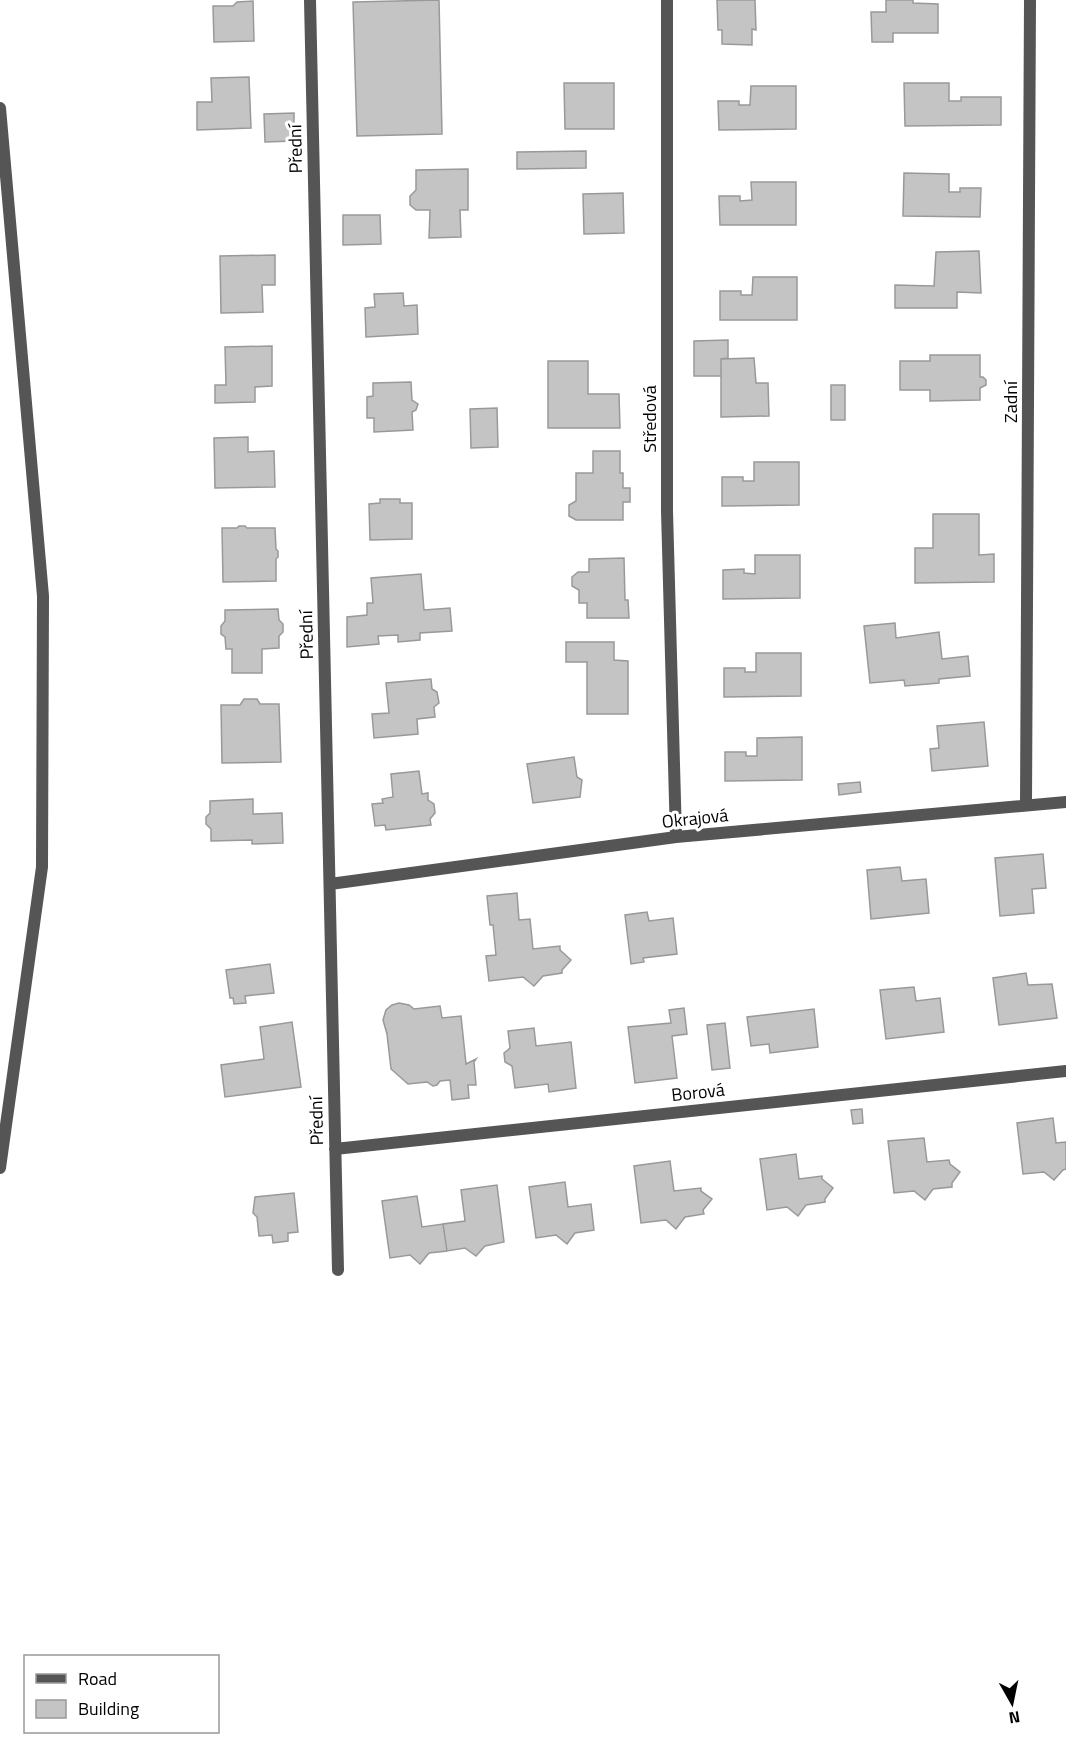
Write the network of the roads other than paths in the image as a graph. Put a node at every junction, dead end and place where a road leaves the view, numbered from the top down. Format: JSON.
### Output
{"nodes":[{"id":1,"x":310,"y":0,"type":"edge"},
{"id":2,"x":667,"y":0,"type":"edge"},
{"id":3,"x":1030,"y":0,"type":"edge"},
{"id":4,"x":0,"y":108,"type":"edge"},
{"id":5,"x":1066,"y":802,"type":"edge"},
{"id":6,"x":1026,"y":804,"type":"junction"},
{"id":7,"x":676,"y":837,"type":"junction"},
{"id":8,"x":330,"y":884,"type":"junction"},
{"id":9,"x":1066,"y":1071,"type":"edge"},
{"id":10,"x":335,"y":1149,"type":"junction"},
{"id":11,"x":0,"y":1168,"type":"edge"},
{"id":12,"x":338,"y":1270,"type":"dead end"}],
"edges":[{"from":1,"to":8,"type":"street","name":"Přední"},
{"from":2,"to":7,"type":"street","name":"Středová"},
{"from":3,"to":6,"type":"street","name":"Zadní"},
{"from":4,"to":11,"type":"street"},
{"from":5,"to":6,"type":"street","name":"Okrajová"},
{"from":6,"to":7,"type":"street","name":"Okrajová"},
{"from":7,"to":8,"type":"street","name":"Okrajová"},
{"from":8,"to":10,"type":"street","name":"Přední"},
{"from":9,"to":10,"type":"street","name":"Borová"},
{"from":10,"to":12,"type":"street","name":"Přední"}]}
